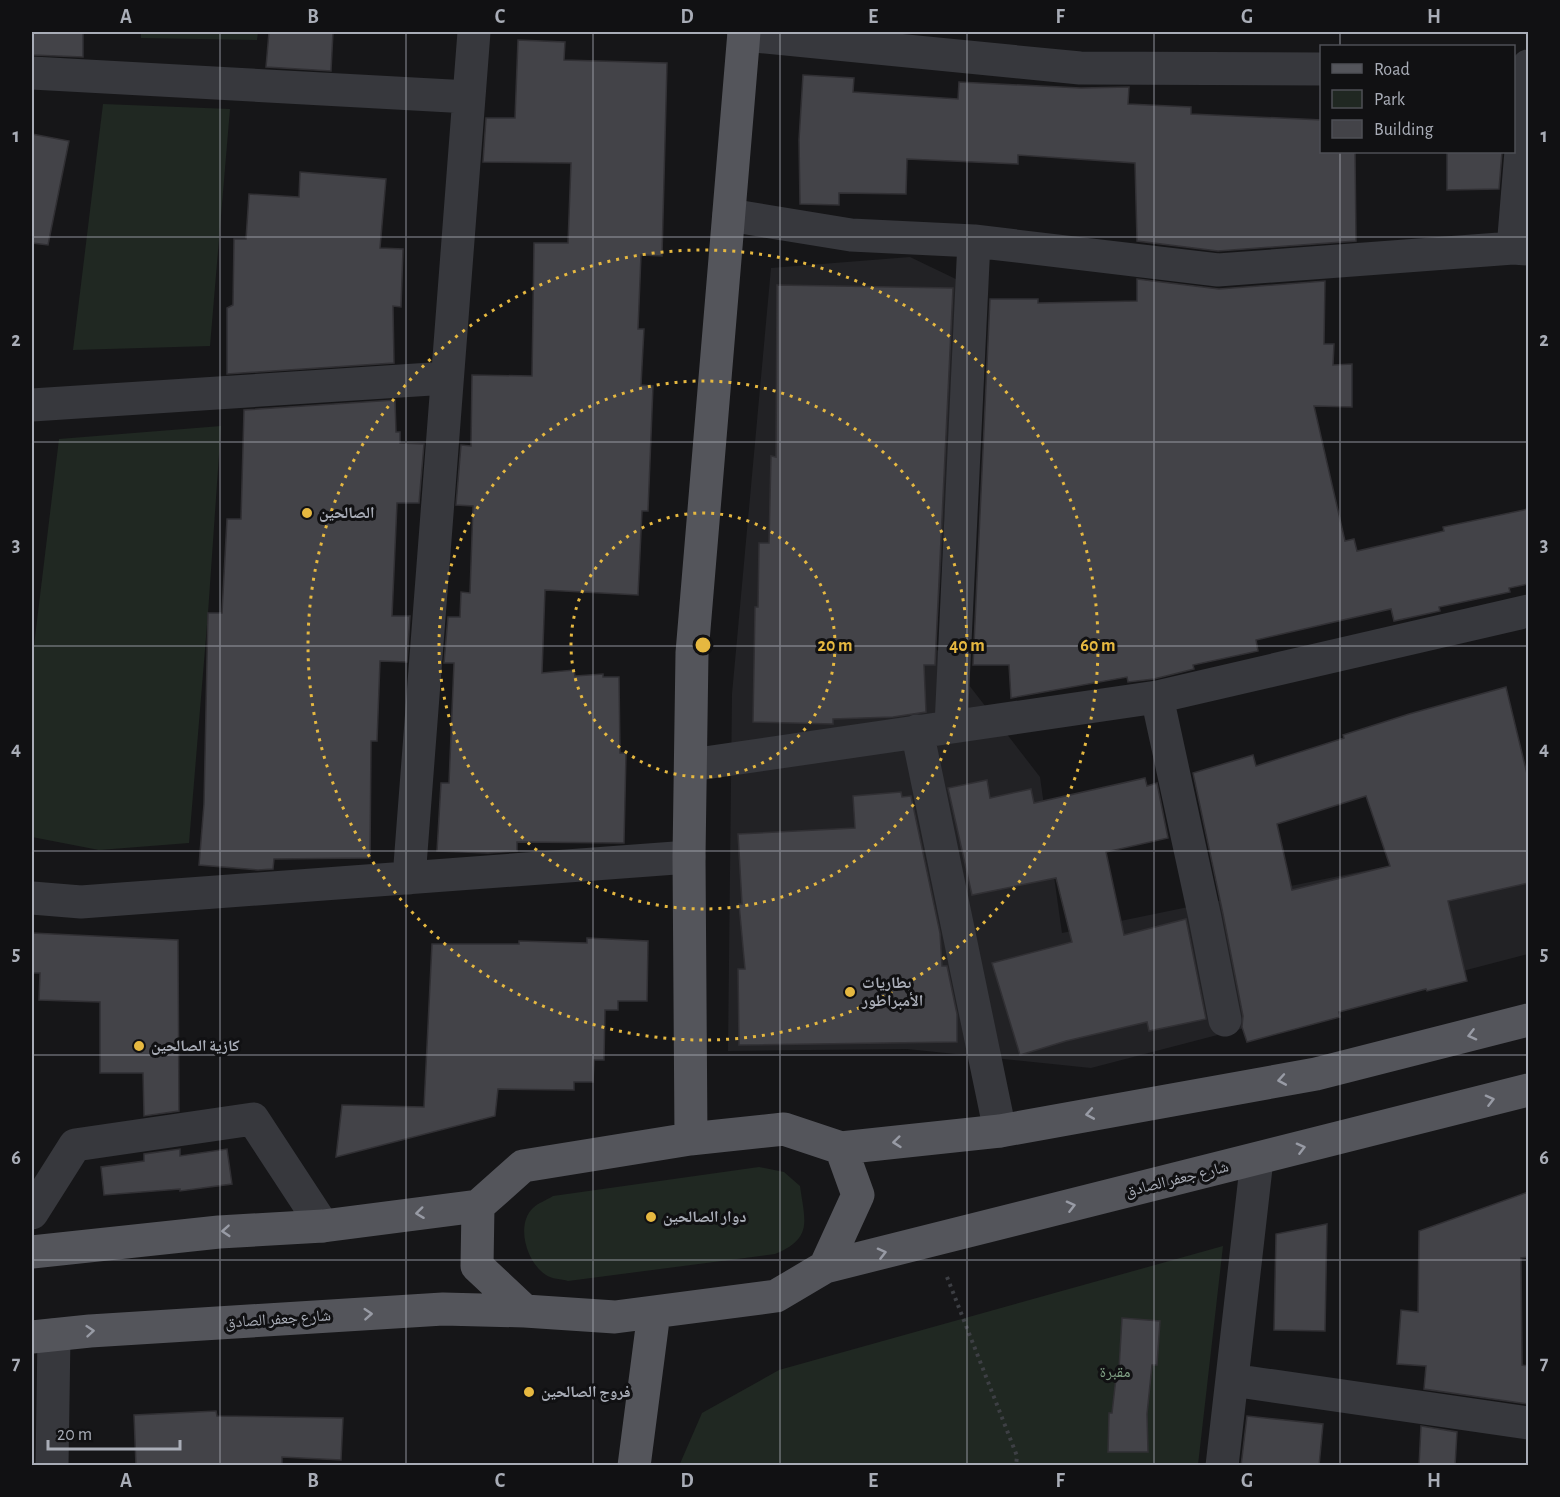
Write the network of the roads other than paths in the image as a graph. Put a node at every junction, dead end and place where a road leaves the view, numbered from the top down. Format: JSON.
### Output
{"nodes":[{"id":1,"x":474,"y":32,"type":"edge"},
{"id":2,"x":744,"y":33,"type":"edge"},
{"id":3,"x":1320,"y":69,"type":"edge"},
{"id":4,"x":1528,"y":69,"type":"edge"},
{"id":5,"x":32,"y":73,"type":"edge"},
{"id":6,"x":469,"y":97,"type":"junction"},
{"id":7,"x":729,"y":215,"type":"junction"},
{"id":8,"x":974,"y":241,"type":"junction"},
{"id":9,"x":1521,"y":249,"type":"edge"},
{"id":10,"x":447,"y":378,"type":"junction"},
{"id":11,"x":32,"y":405,"type":"edge"},
{"id":12,"x":1528,"y":611,"type":"edge"},
{"id":13,"x":1157,"y":697,"type":"junction"},
{"id":14,"x":951,"y":726,"type":"junction"},
{"id":15,"x":917,"y":731,"type":"junction"},
{"id":16,"x":691,"y":765,"type":"junction"},
{"id":17,"x":688,"y":857,"type":"junction"},
{"id":18,"x":409,"y":878,"type":"junction"},
{"id":19,"x":32,"y":898,"type":"edge"},
{"id":20,"x":1225,"y":1020,"type":"dead end"},
{"id":21,"x":1528,"y":1020,"type":"edge"},
{"id":22,"x":1528,"y":1090,"type":"edge"},
{"id":23,"x":1000,"y":1131,"type":"junction"},
{"id":24,"x":691,"y":1139,"type":"junction"},
{"id":25,"x":841,"y":1148,"type":"junction"},
{"id":26,"x":1257,"y":1159,"type":"junction"},
{"id":27,"x":478,"y":1206,"type":"junction"},
{"id":28,"x":32,"y":1213,"type":"edge"},
{"id":29,"x":323,"y":1226,"type":"junction"},
{"id":30,"x":32,"y":1252,"type":"edge"},
{"id":31,"x":825,"y":1267,"type":"junction"},
{"id":32,"x":525,"y":1311,"type":"junction"},
{"id":33,"x":654,"y":1312,"type":"junction"},
{"id":34,"x":43,"y":1336,"type":"edge"},
{"id":35,"x":1232,"y":1380,"type":"junction"},
{"id":36,"x":1528,"y":1423,"type":"edge"},
{"id":37,"x":52,"y":1466,"type":"edge"},
{"id":38,"x":634,"y":1466,"type":"edge"},
{"id":39,"x":1222,"y":1466,"type":"edge"}],
"edges":[{"from":1,"to":6,"type":"street"},
{"from":2,"to":3,"type":"street"},
{"from":2,"to":7,"type":"main road"},
{"from":4,"to":9,"type":"street"},
{"from":5,"to":6,"type":"street"},
{"from":6,"to":10,"type":"street"},
{"from":7,"to":8,"type":"street"},
{"from":7,"to":16,"type":"main road"},
{"from":8,"to":9,"type":"street"},
{"from":8,"to":14,"type":"street"},
{"from":10,"to":11,"type":"street"},
{"from":10,"to":18,"type":"street"},
{"from":12,"to":13,"type":"street"},
{"from":13,"to":14,"type":"street"},
{"from":13,"to":20,"type":"street"},
{"from":14,"to":15,"type":"street"},
{"from":15,"to":16,"type":"street"},
{"from":15,"to":23,"type":"street"},
{"from":16,"to":17,"type":"main road"},
{"from":17,"to":18,"type":"street"},
{"from":17,"to":24,"type":"main road"},
{"from":18,"to":19,"type":"street"},
{"from":21,"to":23,"type":"main road","one_way":true},
{"from":26,"to":22,"type":"main road","name":"شارع جعفر الصادق","one_way":true},
{"from":23,"to":25,"type":"main road","one_way":true},
{"from":24,"to":25,"type":"main road"},
{"from":24,"to":27,"type":"main road"},
{"from":25,"to":31,"type":"main road"},
{"from":31,"to":26,"type":"main road","name":"شارع جعفر الصادق","one_way":true},
{"from":26,"to":35,"type":"street"},
{"from":27,"to":29,"type":"main road","one_way":true},
{"from":27,"to":32,"type":"main road"},
{"from":28,"to":29,"type":"street"},
{"from":29,"to":30,"type":"main road","one_way":true},
{"from":31,"to":33,"type":"main road"},
{"from":32,"to":33,"type":"main road"},
{"from":34,"to":32,"type":"main road","name":"شارع جعفر الصادق","one_way":true},
{"from":33,"to":38,"type":"main road"},
{"from":34,"to":37,"type":"street"},
{"from":35,"to":36,"type":"street"},
{"from":35,"to":39,"type":"street"}]}
